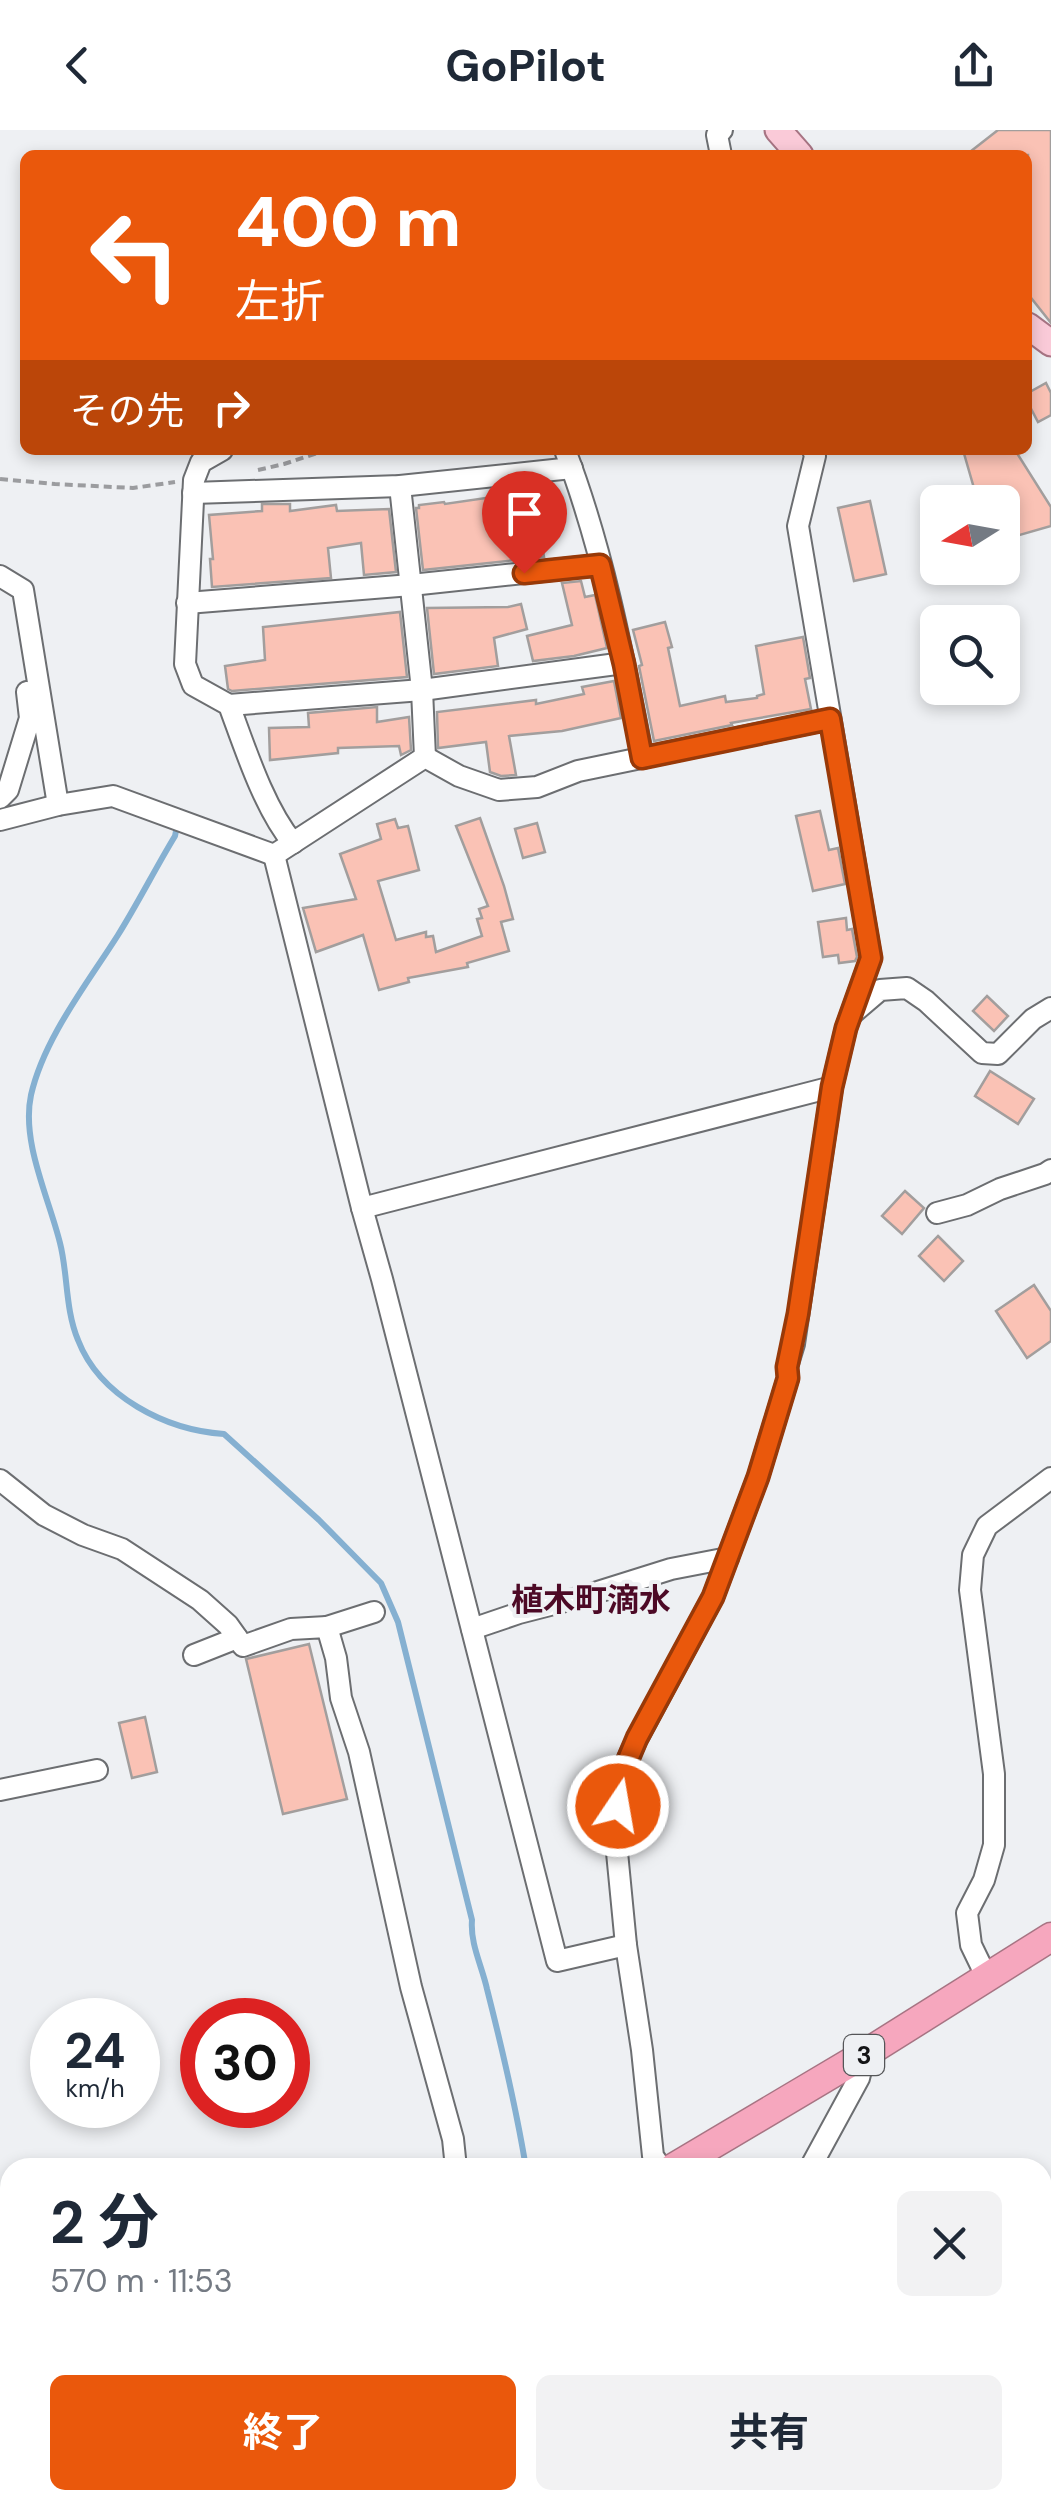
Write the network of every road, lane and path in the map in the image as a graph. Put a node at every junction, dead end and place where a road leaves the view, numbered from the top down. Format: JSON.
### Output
{"nodes":[{"id":1,"x":778,"y":130,"type":"edge"},
{"id":2,"x":796,"y":150,"type":"edge"},
{"id":3,"x":213,"y":455,"type":"edge"},
{"id":4,"x":311,"y":455,"type":"edge"},
{"id":5,"x":815,"y":455,"type":"edge"},
{"id":6,"x":569,"y":459,"type":"edge"},
{"id":7,"x":253,"y":471,"type":"dead end"},
{"id":8,"x":0,"y":479,"type":"edge"},
{"id":9,"x":194,"y":486,"type":"junction"},
{"id":10,"x":400,"y":486,"type":"junction"},
{"id":11,"x":600,"y":565,"type":"junction"},
{"id":12,"x":6,"y":580,"type":"edge"},
{"id":13,"x":411,"y":586,"type":"junction"},
{"id":14,"x":187,"y":603,"type":"junction"},
{"id":15,"x":624,"y":664,"type":"junction"},
{"id":16,"x":422,"y":690,"type":"junction"},
{"id":17,"x":230,"y":705,"type":"junction"},
{"id":18,"x":830,"y":719,"type":"junction"},
{"id":19,"x":426,"y":757,"type":"junction"},
{"id":20,"x":642,"y":758,"type":"junction"},
{"id":21,"x":0,"y":798,"type":"edge"},
{"id":22,"x":58,"y":805,"type":"junction"},
{"id":23,"x":0,"y":820,"type":"edge"},
{"id":24,"x":293,"y":843,"type":"junction"},
{"id":25,"x":274,"y":855,"type":"junction"},
{"id":26,"x":1051,"y":1008,"type":"edge"},
{"id":27,"x":850,"y":1016,"type":"junction"},
{"id":28,"x":832,"y":1087,"type":"junction"},
{"id":29,"x":1051,"y":1170,"type":"edge"},
{"id":30,"x":362,"y":1208,"type":"junction"},
{"id":31,"x":937,"y":1212,"type":"dead end"},
{"id":32,"x":1051,"y":1478,"type":"edge"},
{"id":33,"x":0,"y":1480,"type":"edge"},
{"id":34,"x":728,"y":1558,"type":"junction"},
{"id":35,"x":374,"y":1612,"type":"dead end"},
{"id":36,"x":326,"y":1627,"type":"junction"},
{"id":37,"x":472,"y":1629,"type":"junction"},
{"id":38,"x":237,"y":1638,"type":"junction"},
{"id":39,"x":194,"y":1655,"type":"dead end"},
{"id":40,"x":97,"y":1770,"type":"dead end"},
{"id":41,"x":0,"y":1790,"type":"edge"},
{"id":42,"x":1051,"y":1937,"type":"edge"},
{"id":43,"x":626,"y":1945,"type":"junction"},
{"id":44,"x":987,"y":1978,"type":"junction"},
{"id":45,"x":865,"y":2054,"type":"junction"},
{"id":46,"x":455,"y":2158,"type":"edge"},
{"id":47,"x":654,"y":2158,"type":"edge"},
{"id":48,"x":690,"y":2158,"type":"edge"},
{"id":49,"x":815,"y":2158,"type":"edge"}],
"edges":[{"from":1,"to":2,"type":"main road"},
{"from":3,"to":9,"type":"street"},
{"from":4,"to":7,"type":"path"},
{"from":5,"to":18,"type":"street"},
{"from":6,"to":10,"type":"street"},
{"from":6,"to":11,"type":"street"},
{"from":8,"to":9,"type":"path"},
{"from":9,"to":10,"type":"street"},
{"from":9,"to":14,"type":"street"},
{"from":10,"to":13,"type":"street"},
{"from":11,"to":13,"type":"street"},
{"from":11,"to":15,"type":"street"},
{"from":12,"to":21,"type":"street"},
{"from":12,"to":22,"type":"street"},
{"from":13,"to":14,"type":"street"},
{"from":13,"to":16,"type":"street"},
{"from":14,"to":17,"type":"street"},
{"from":15,"to":16,"type":"street"},
{"from":15,"to":20,"type":"street"},
{"from":16,"to":17,"type":"street"},
{"from":16,"to":19,"type":"street"},
{"from":17,"to":24,"type":"street"},
{"from":18,"to":20,"type":"street"},
{"from":18,"to":27,"type":"street"},
{"from":19,"to":20,"type":"street"},
{"from":19,"to":24,"type":"street"},
{"from":22,"to":23,"type":"street"},
{"from":22,"to":25,"type":"street"},
{"from":24,"to":25,"type":"street"},
{"from":25,"to":30,"type":"street"},
{"from":26,"to":27,"type":"street"},
{"from":27,"to":28,"type":"street"},
{"from":28,"to":30,"type":"street"},
{"from":28,"to":34,"type":"street"},
{"from":29,"to":31,"type":"street"},
{"from":30,"to":37,"type":"street"},
{"from":32,"to":44,"type":"street"},
{"from":33,"to":38,"type":"street"},
{"from":34,"to":37,"type":"street"},
{"from":34,"to":43,"type":"street"},
{"from":35,"to":36,"type":"street"},
{"from":36,"to":38,"type":"street"},
{"from":36,"to":46,"type":"street"},
{"from":37,"to":43,"type":"street"},
{"from":38,"to":39,"type":"street"},
{"from":40,"to":41,"type":"street"},
{"from":42,"to":44,"type":"highway","number":"3"},
{"from":43,"to":47,"type":"street"},
{"from":44,"to":45,"type":"highway","number":"3"},
{"from":45,"to":48,"type":"highway","number":"3"},
{"from":45,"to":49,"type":"street"}]}
